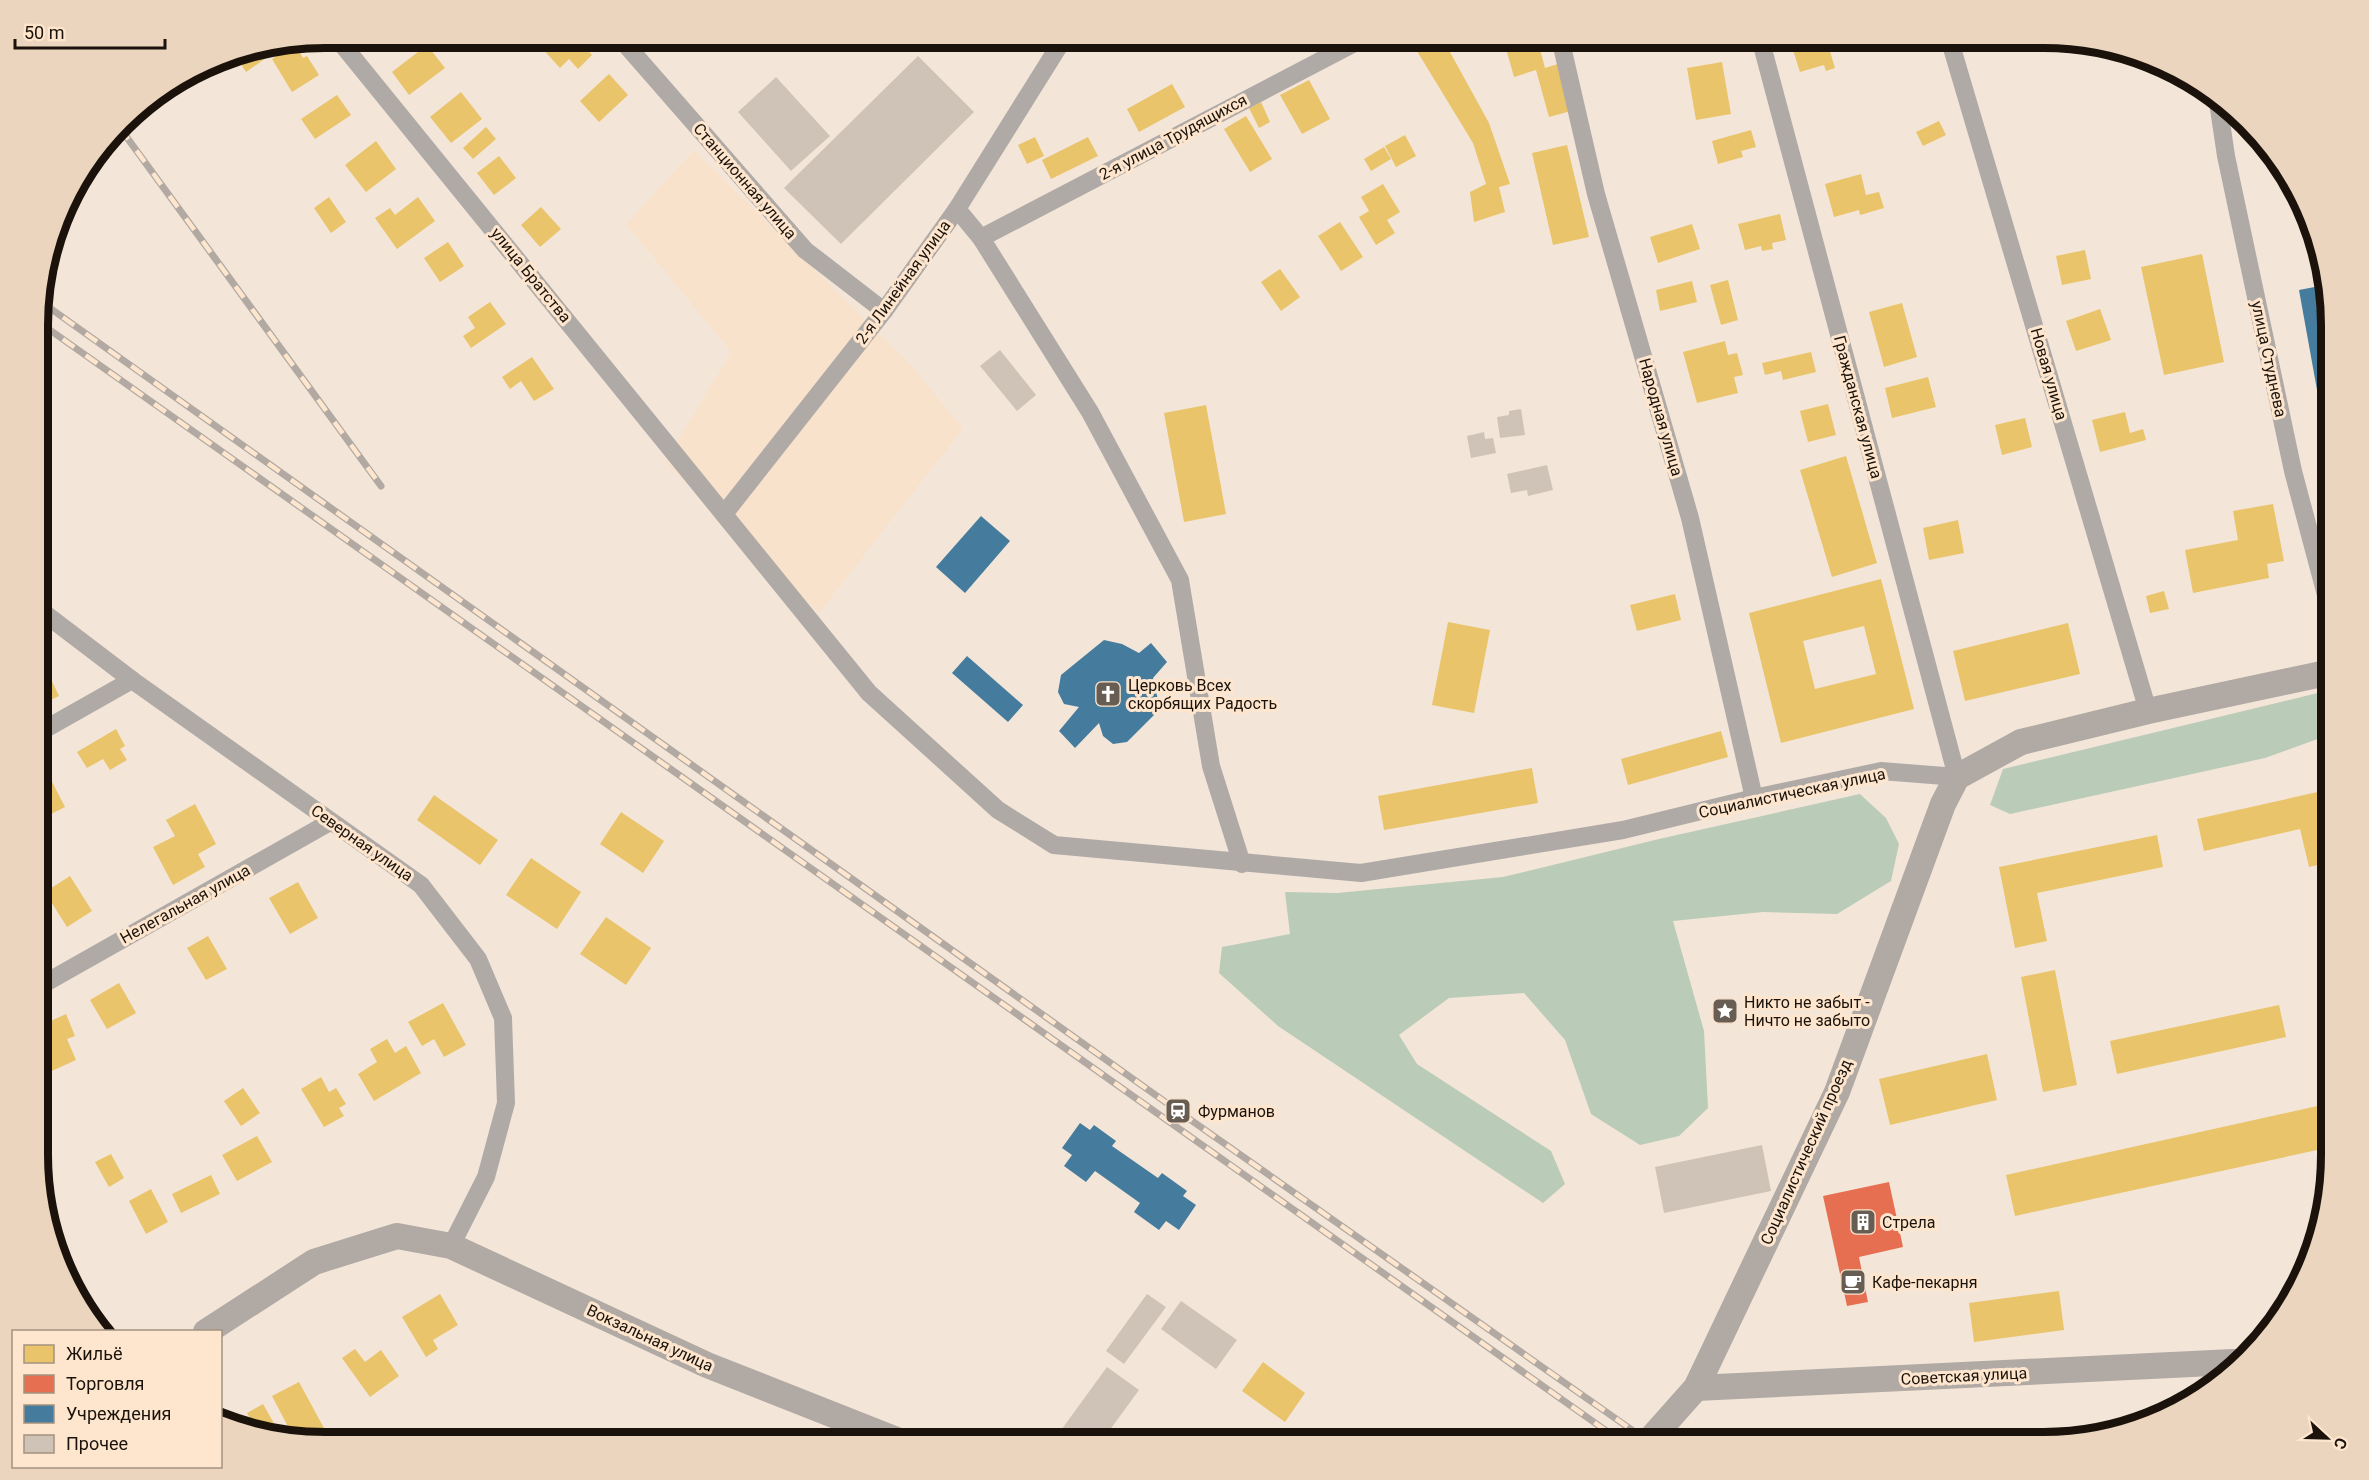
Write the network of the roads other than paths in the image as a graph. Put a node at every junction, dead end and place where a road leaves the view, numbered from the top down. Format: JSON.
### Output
{"nodes":[{"id":1,"x":345,"y":48,"type":"edge"},
{"id":2,"x":629,"y":48,"type":"edge"},
{"id":3,"x":1058,"y":48,"type":"edge"},
{"id":4,"x":1345,"y":48,"type":"edge"},
{"id":5,"x":1562,"y":48,"type":"edge"},
{"id":6,"x":1763,"y":48,"type":"edge"},
{"id":7,"x":1952,"y":48,"type":"edge"},
{"id":8,"x":2219,"y":110,"type":"edge"},
{"id":9,"x":957,"y":210,"type":"junction"},
{"id":10,"x":981,"y":238,"type":"junction"},
{"id":11,"x":884,"y":311,"type":"junction"},
{"id":12,"x":724,"y":514,"type":"junction"},
{"id":13,"x":2321,"y":576,"type":"edge"},
{"id":14,"x":48,"y":616,"type":"edge"},
{"id":15,"x":2321,"y":674,"type":"edge"},
{"id":16,"x":132,"y":680,"type":"junction"},
{"id":17,"x":2148,"y":711,"type":"junction"},
{"id":18,"x":48,"y":727,"type":"edge"},
{"id":19,"x":1957,"y":777,"type":"junction"},
{"id":20,"x":1754,"y":798,"type":"junction"},
{"id":21,"x":330,"y":822,"type":"junction"},
{"id":22,"x":1242,"y":864,"type":"junction"},
{"id":23,"x":48,"y":981,"type":"edge"},
{"id":24,"x":451,"y":1246,"type":"junction"},
{"id":25,"x":209,"y":1330,"type":"edge"},
{"id":26,"x":2228,"y":1362,"type":"edge"},
{"id":27,"x":1696,"y":1389,"type":"junction"},
{"id":28,"x":877,"y":1432,"type":"edge"},
{"id":29,"x":1657,"y":1432,"type":"edge"}],
"edges":[{"from":1,"to":12,"type":"street","name":"улица Братства"},
{"from":2,"to":11,"type":"street","name":"Станционная улица"},
{"from":3,"to":9,"type":"street","name":"2-я Линейная улица"},
{"from":4,"to":10,"type":"street","name":"2-я улица Трудящихся"},
{"from":5,"to":20,"type":"street","name":"Народная улица"},
{"from":6,"to":19,"type":"street","name":"Гражданская улица"},
{"from":7,"to":17,"type":"street","name":"Новая улица"},
{"from":8,"to":13,"type":"street","name":"улица Студнева"},
{"from":9,"to":10,"type":"street"},
{"from":9,"to":11,"type":"street","name":"2-я Линейная улица"},
{"from":10,"to":22,"type":"street"},
{"from":11,"to":12,"type":"street","name":"2-я Линейная улица"},
{"from":12,"to":22,"type":"street","name":"улица Братства"},
{"from":14,"to":16,"type":"street","name":"Северная улица"},
{"from":15,"to":17,"type":"main road"},
{"from":16,"to":18,"type":"street"},
{"from":16,"to":21,"type":"street","name":"Северная улица"},
{"from":17,"to":19,"type":"main road"},
{"from":19,"to":20,"type":"street","name":"Социалистическая улица"},
{"from":19,"to":27,"type":"main road","name":"Социалистический проезд"},
{"from":20,"to":22,"type":"street","name":"Социалистическая улица"},
{"from":21,"to":23,"type":"street","name":"Нелегальная улица"},
{"from":21,"to":24,"type":"street","name":"Северная улица"},
{"from":24,"to":25,"type":"main road","name":"Вокзальная улица"},
{"from":24,"to":28,"type":"main road","name":"Вокзальная улица"},
{"from":26,"to":27,"type":"main road","name":"Советская улица"},
{"from":27,"to":29,"type":"main road"}]}
